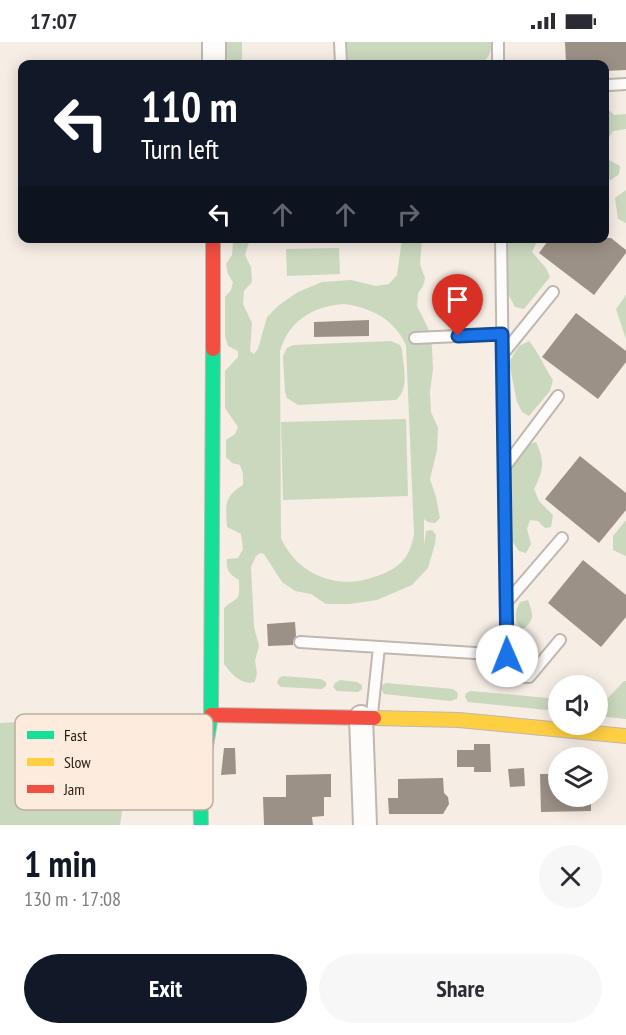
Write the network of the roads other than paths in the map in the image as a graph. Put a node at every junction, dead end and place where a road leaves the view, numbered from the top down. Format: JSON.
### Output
{"nodes":[{"id":1,"x":214,"y":42,"type":"edge"},
{"id":2,"x":340,"y":42,"type":"edge"},
{"id":3,"x":498,"y":42,"type":"edge"},
{"id":4,"x":214,"y":60,"type":"edge"},
{"id":5,"x":341,"y":60,"type":"edge"},
{"id":6,"x":498,"y":60,"type":"edge"},
{"id":7,"x":626,"y":84,"type":"edge"},
{"id":8,"x":609,"y":85,"type":"dead end"},
{"id":9,"x":213,"y":243,"type":"edge"},
{"id":10,"x":501,"y":243,"type":"edge"},
{"id":11,"x":553,"y":292,"type":"dead end"},
{"id":12,"x":502,"y":334,"type":"junction"},
{"id":13,"x":415,"y":338,"type":"dead end"},
{"id":14,"x":502,"y":355,"type":"junction"},
{"id":15,"x":558,"y":396,"type":"dead end"},
{"id":16,"x":504,"y":468,"type":"junction"},
{"id":17,"x":562,"y":538,"type":"dead end"},
{"id":18,"x":506,"y":603,"type":"junction"},
{"id":19,"x":560,"y":640,"type":"dead end"},
{"id":20,"x":300,"y":642,"type":"dead end"},
{"id":21,"x":379,"y":647,"type":"junction"},
{"id":22,"x":507,"y":656,"type":"junction"},
{"id":23,"x":211,"y":714,"type":"edge"},
{"id":24,"x":213,"y":715,"type":"edge"},
{"id":25,"x":366,"y":718,"type":"junction"},
{"id":26,"x":626,"y":735,"type":"edge"},
{"id":27,"x":201,"y":810,"type":"edge"},
{"id":28,"x":201,"y":825,"type":"edge"},
{"id":29,"x":365,"y":825,"type":"edge"}],
"edges":[{"from":1,"to":4,"type":"street"},
{"from":2,"to":5,"type":"lane"},
{"from":3,"to":6,"type":"lane"},
{"from":7,"to":8,"type":"lane"},
{"from":9,"to":23,"type":"street"},
{"from":10,"to":12,"type":"lane"},
{"from":11,"to":14,"type":"lane"},
{"from":12,"to":13,"type":"lane"},
{"from":12,"to":14,"type":"lane"},
{"from":14,"to":16,"type":"lane"},
{"from":15,"to":16,"type":"lane"},
{"from":16,"to":18,"type":"lane"},
{"from":17,"to":18,"type":"lane"},
{"from":18,"to":22,"type":"lane"},
{"from":19,"to":22,"type":"lane"},
{"from":20,"to":21,"type":"lane"},
{"from":21,"to":22,"type":"lane"},
{"from":21,"to":25,"type":"lane"},
{"from":24,"to":25,"type":"street"},
{"from":25,"to":26,"type":"street"},
{"from":25,"to":29,"type":"street"},
{"from":27,"to":28,"type":"street"}]}
